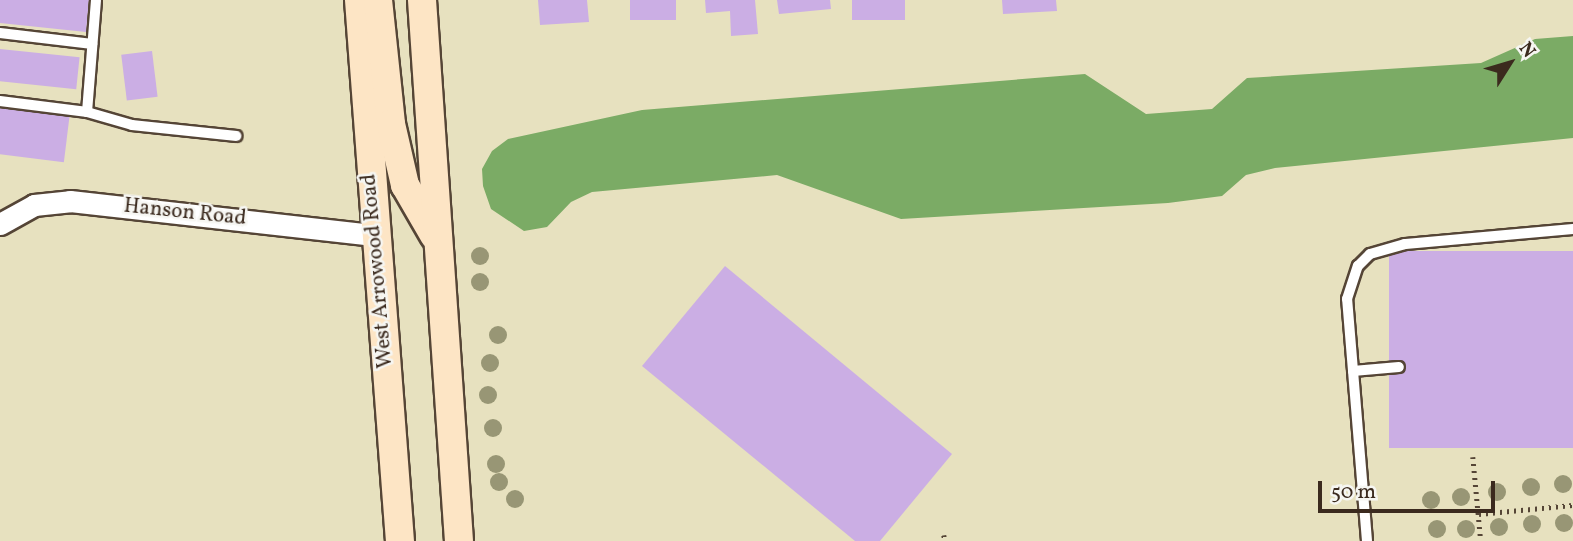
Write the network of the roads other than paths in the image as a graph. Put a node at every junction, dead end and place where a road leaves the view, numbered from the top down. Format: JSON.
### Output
{"nodes":[{"id":1,"x":96,"y":0,"type":"edge"},
{"id":2,"x":359,"y":0,"type":"edge"},
{"id":3,"x":378,"y":0,"type":"edge"},
{"id":4,"x":422,"y":0,"type":"edge"},
{"id":5,"x":0,"y":33,"type":"edge"},
{"id":6,"x":92,"y":44,"type":"junction"},
{"id":7,"x":0,"y":101,"type":"edge"},
{"id":8,"x":87,"y":111,"type":"junction"},
{"id":9,"x":236,"y":136,"type":"dead end"},
{"id":10,"x":0,"y":224,"type":"edge"},
{"id":11,"x":1573,"y":229,"type":"edge"},
{"id":12,"x":374,"y":235,"type":"junction"},
{"id":13,"x":437,"y":240,"type":"junction"},
{"id":14,"x":1399,"y":367,"type":"dead end"},
{"id":15,"x":1353,"y":371,"type":"junction"},
{"id":16,"x":400,"y":541,"type":"edge"},
{"id":17,"x":459,"y":541,"type":"edge"},
{"id":18,"x":1367,"y":541,"type":"edge"}],
"edges":[{"from":1,"to":6,"type":"lane"},
{"from":2,"to":12,"type":"main road","name":"West Arrowood Road"},
{"from":3,"to":13,"type":"main road"},
{"from":4,"to":13,"type":"main road"},
{"from":5,"to":6,"type":"lane"},
{"from":6,"to":8,"type":"lane"},
{"from":7,"to":8,"type":"lane"},
{"from":8,"to":9,"type":"lane"},
{"from":10,"to":12,"type":"street","name":"Hanson Road"},
{"from":11,"to":15,"type":"lane"},
{"from":12,"to":16,"type":"main road","name":"West Arrowood Road"},
{"from":13,"to":17,"type":"main road"},
{"from":14,"to":15,"type":"lane"},
{"from":15,"to":18,"type":"lane"}]}
